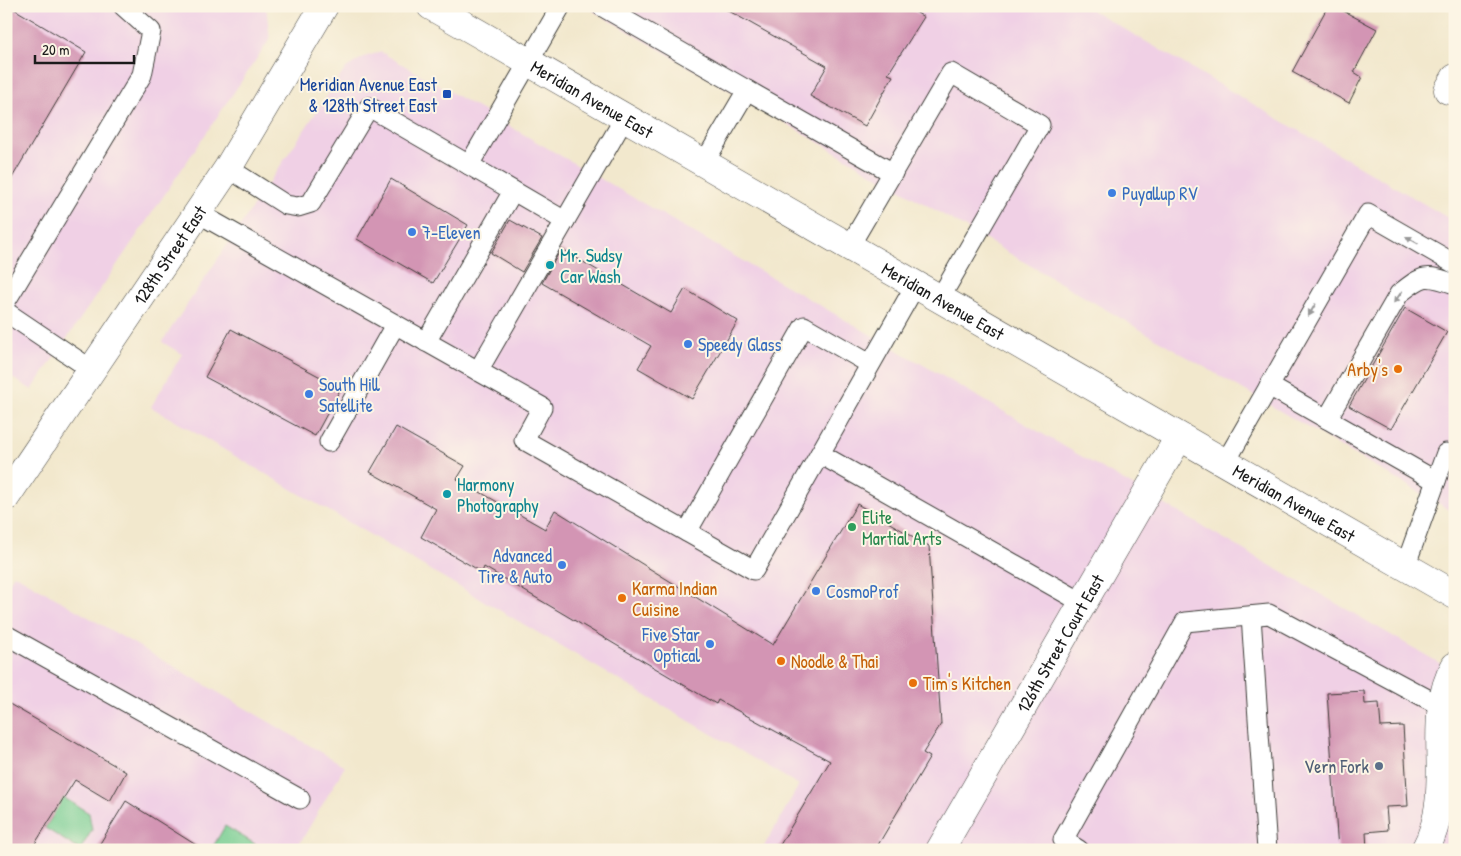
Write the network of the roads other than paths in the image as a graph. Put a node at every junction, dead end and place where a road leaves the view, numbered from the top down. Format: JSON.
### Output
{"nodes":[{"id":1,"x":123,"y":6,"type":"edge"},
{"id":2,"x":324,"y":6,"type":"edge"},
{"id":3,"x":431,"y":6,"type":"edge"},
{"id":4,"x":561,"y":6,"type":"edge"},
{"id":5,"x":601,"y":6,"type":"edge"},
{"id":6,"x":528,"y":62,"type":"junction"},
{"id":7,"x":747,"y":90,"type":"junction"},
{"id":8,"x":625,"y":118,"type":"junction"},
{"id":9,"x":704,"y":163,"type":"junction"},
{"id":10,"x":469,"y":165,"type":"junction"},
{"id":11,"x":228,"y":168,"type":"junction"},
{"id":12,"x":893,"y":173,"type":"junction"},
{"id":13,"x":513,"y":191,"type":"junction"},
{"id":14,"x":198,"y":213,"type":"junction"},
{"id":15,"x":565,"y":221,"type":"junction"},
{"id":16,"x":849,"y":247,"type":"junction"},
{"id":17,"x":1455,"y":264,"type":"edge"},
{"id":18,"x":1455,"y":284,"type":"edge"},
{"id":19,"x":915,"y":286,"type":"junction"},
{"id":20,"x":939,"y":300,"type":"junction"},
{"id":21,"x":6,"y":301,"type":"edge"},
{"id":22,"x":6,"y":312,"type":"edge"},
{"id":23,"x":395,"y":325,"type":"junction"},
{"id":24,"x":426,"y":342,"type":"junction"},
{"id":25,"x":870,"y":364,"type":"junction"},
{"id":26,"x":92,"y":370,"type":"junction"},
{"id":27,"x":478,"y":371,"type":"junction"},
{"id":28,"x":1269,"y":386,"type":"junction"},
{"id":29,"x":1327,"y":419,"type":"junction"},
{"id":30,"x":1179,"y":437,"type":"junction"},
{"id":31,"x":329,"y":442,"type":"dead end"},
{"id":32,"x":1452,"y":450,"type":"edge"},
{"id":33,"x":820,"y":454,"type":"junction"},
{"id":34,"x":1225,"y":464,"type":"junction"},
{"id":35,"x":1436,"y":481,"type":"junction"},
{"id":36,"x":7,"y":495,"type":"edge"},
{"id":37,"x":687,"y":532,"type":"junction"},
{"id":38,"x":1405,"y":567,"type":"junction"},
{"id":39,"x":1455,"y":595,"type":"edge"},
{"id":40,"x":1083,"y":603,"type":"junction"},
{"id":41,"x":1251,"y":616,"type":"junction"},
{"id":42,"x":6,"y":635,"type":"edge"},
{"id":43,"x":1455,"y":666,"type":"edge"},
{"id":44,"x":1448,"y":710,"type":"edge"},
{"id":45,"x":300,"y":799,"type":"dead end"},
{"id":46,"x":940,"y":850,"type":"edge"},
{"id":47,"x":1079,"y":850,"type":"edge"},
{"id":48,"x":1268,"y":850,"type":"edge"},
{"id":49,"x":1425,"y":850,"type":"edge"}],
"edges":[{"from":1,"to":21,"type":"lane"},
{"from":2,"to":11,"type":"street","name":"128th Street East"},
{"from":3,"to":6,"type":"street","name":"Meridian Avenue East"},
{"from":4,"to":6,"type":"lane"},
{"from":5,"to":7,"type":"lane"},
{"from":6,"to":8,"type":"street","name":"Meridian Avenue East"},
{"from":6,"to":10,"type":"lane"},
{"from":7,"to":9,"type":"lane"},
{"from":7,"to":12,"type":"lane"},
{"from":8,"to":9,"type":"street","name":"Meridian Avenue East"},
{"from":8,"to":15,"type":"lane"},
{"from":9,"to":16,"type":"street","name":"Meridian Avenue East"},
{"from":10,"to":11,"type":"lane"},
{"from":10,"to":13,"type":"lane"},
{"from":11,"to":14,"type":"street","name":"128th Street East"},
{"from":12,"to":16,"type":"lane"},
{"from":12,"to":20,"type":"lane"},
{"from":13,"to":15,"type":"lane"},
{"from":13,"to":24,"type":"lane"},
{"from":14,"to":23,"type":"lane"},
{"from":14,"to":26,"type":"street","name":"128th Street East"},
{"from":15,"to":27,"type":"lane"},
{"from":16,"to":19,"type":"street","name":"Meridian Avenue East"},
{"from":17,"to":28,"type":"lane","one_way":true},
{"from":18,"to":29,"type":"lane","one_way":true},
{"from":19,"to":20,"type":"street","name":"Meridian Avenue East"},
{"from":19,"to":25,"type":"lane"},
{"from":20,"to":30,"type":"street","name":"Meridian Avenue East"},
{"from":22,"to":26,"type":"lane"},
{"from":23,"to":24,"type":"lane"},
{"from":23,"to":31,"type":"lane"},
{"from":24,"to":27,"type":"lane"},
{"from":25,"to":33,"type":"lane"},
{"from":25,"to":37,"type":"lane"},
{"from":26,"to":36,"type":"street","name":"128th Street East"},
{"from":27,"to":37,"type":"lane"},
{"from":28,"to":29,"type":"lane"},
{"from":28,"to":34,"type":"lane"},
{"from":29,"to":35,"type":"lane"},
{"from":30,"to":34,"type":"street","name":"Meridian Avenue East"},
{"from":30,"to":40,"type":"street","name":"126th Street Court East"},
{"from":32,"to":35,"type":"lane"},
{"from":33,"to":37,"type":"lane"},
{"from":33,"to":40,"type":"lane"},
{"from":34,"to":38,"type":"street","name":"Meridian Avenue East"},
{"from":35,"to":38,"type":"lane"},
{"from":38,"to":39,"type":"street","name":"Meridian Avenue East"},
{"from":40,"to":46,"type":"street","name":"126th Street Court East"},
{"from":41,"to":44,"type":"lane"},
{"from":41,"to":47,"type":"lane"},
{"from":41,"to":48,"type":"lane"},
{"from":42,"to":45,"type":"lane"},
{"from":43,"to":44,"type":"street"},
{"from":44,"to":49,"type":"street"}]}
